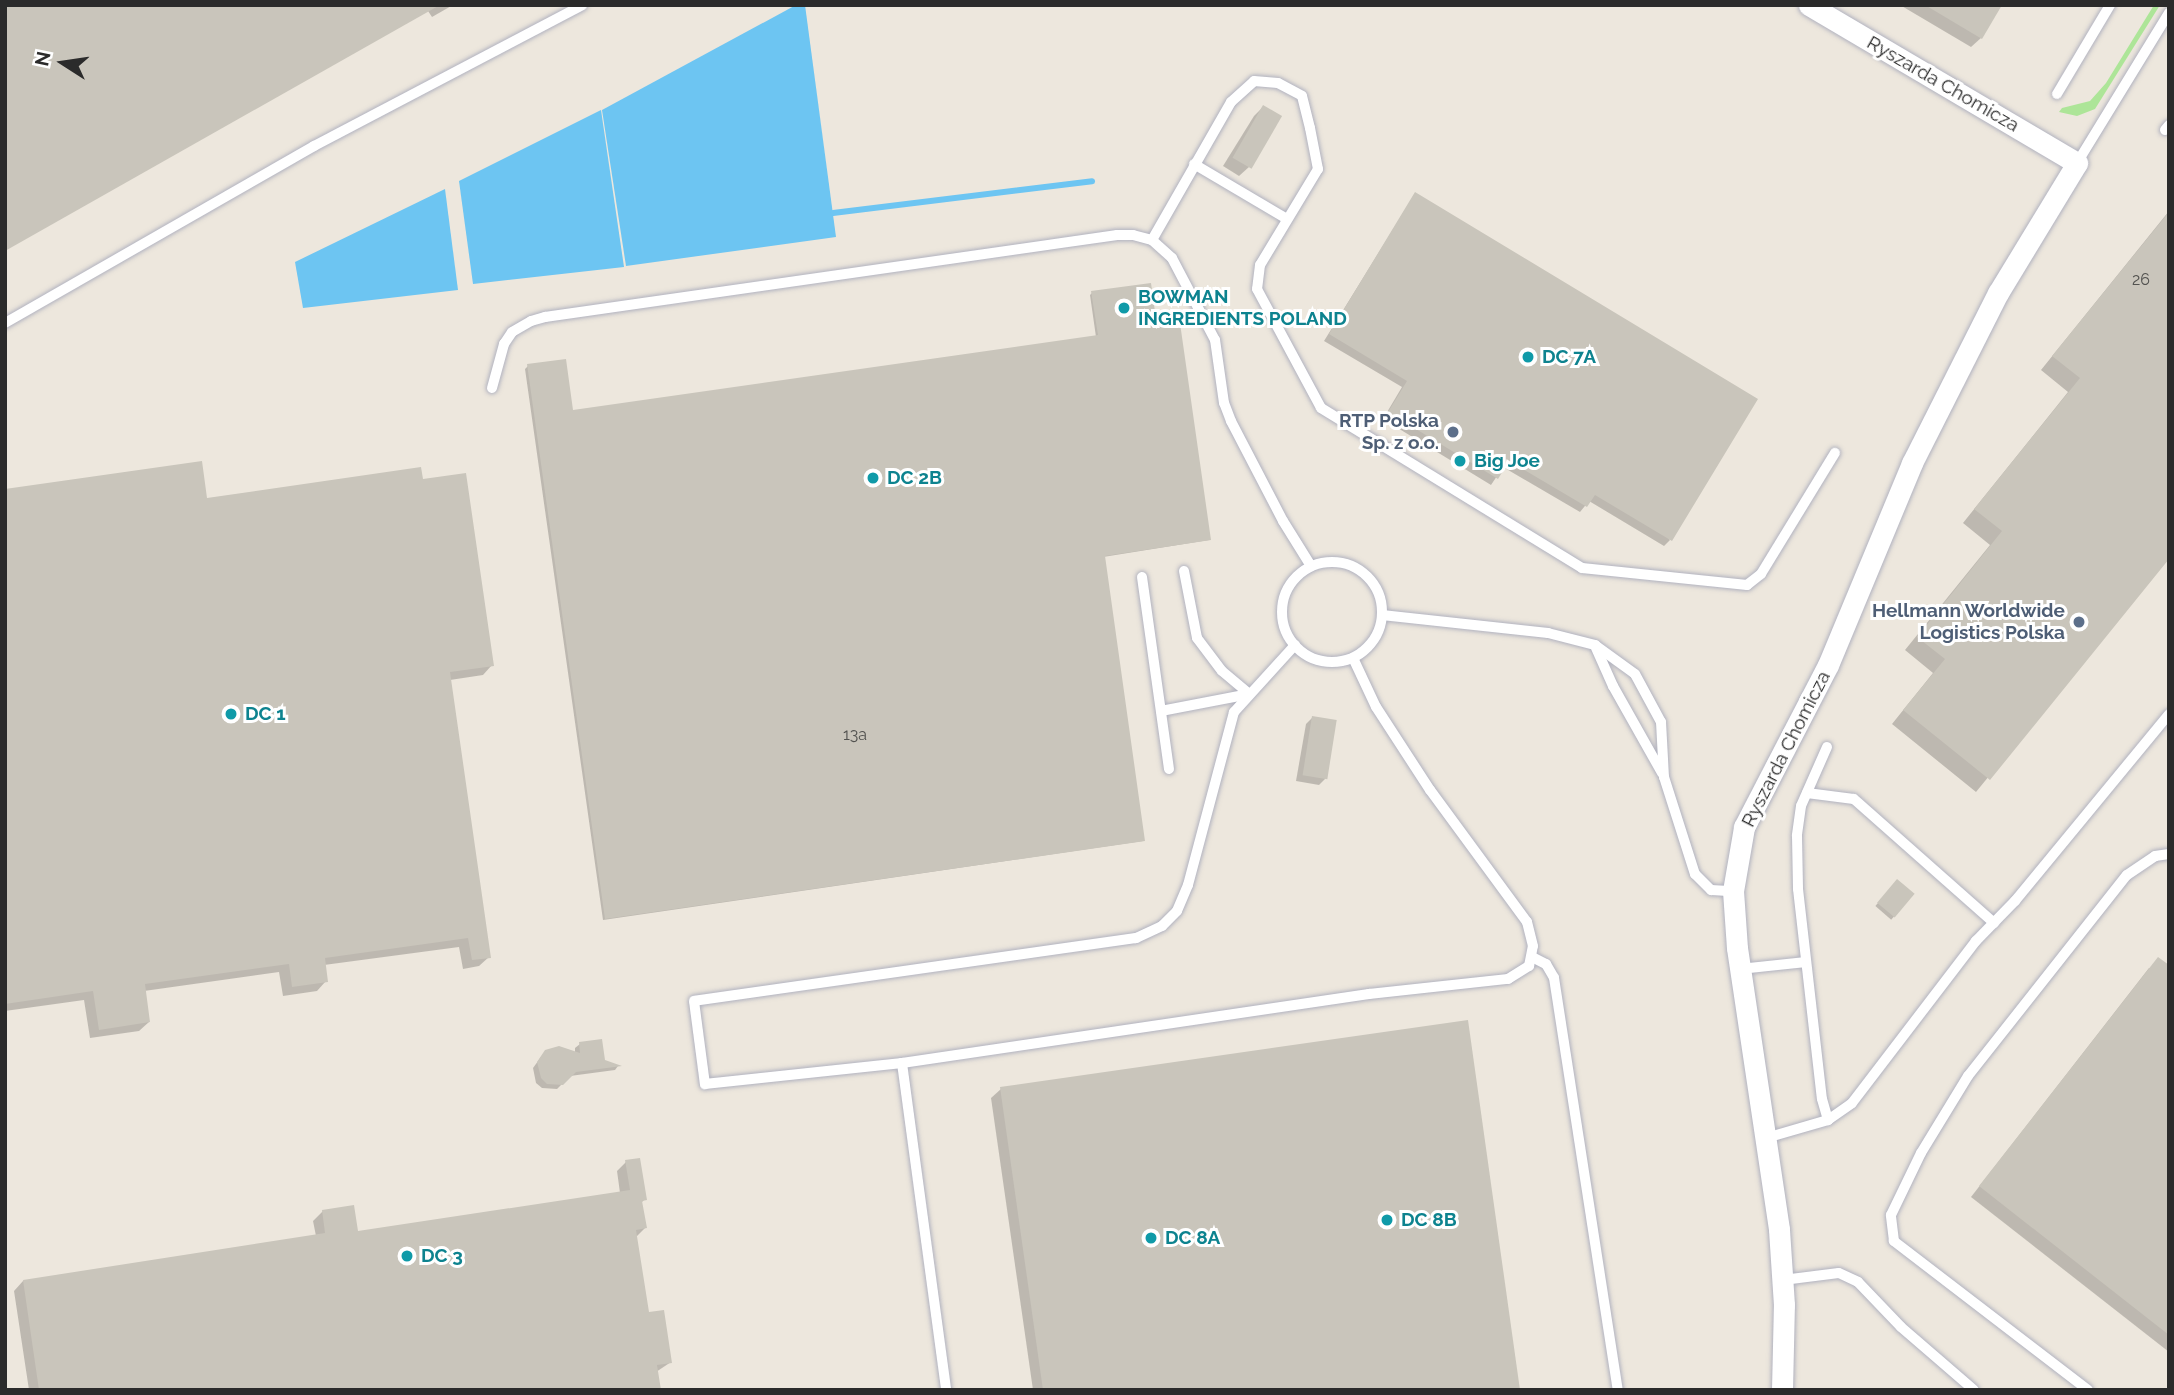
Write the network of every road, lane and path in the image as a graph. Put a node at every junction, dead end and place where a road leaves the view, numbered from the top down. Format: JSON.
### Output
{"nodes":[{"id":1,"x":582,"y":5,"type":"edge"},
{"id":2,"x":1809,"y":5,"type":"edge"},
{"id":3,"x":2110,"y":5,"type":"edge"},
{"id":4,"x":2169,"y":13,"type":"edge"},
{"id":5,"x":2057,"y":94,"type":"dead end"},
{"id":6,"x":2077,"y":163,"type":"junction"},
{"id":7,"x":1195,"y":164,"type":"junction"},
{"id":8,"x":1287,"y":219,"type":"junction"},
{"id":9,"x":1152,"y":240,"type":"junction"},
{"id":10,"x":5,"y":323,"type":"edge"},
{"id":11,"x":492,"y":388,"type":"dead end"},
{"id":12,"x":1835,"y":453,"type":"dead end"},
{"id":13,"x":1311,"y":566,"type":"junction"},
{"id":14,"x":1184,"y":571,"type":"dead end"},
{"id":15,"x":1142,"y":577,"type":"dead end"},
{"id":16,"x":1382,"y":615,"type":"junction"},
{"id":17,"x":1295,"y":645,"type":"junction"},
{"id":18,"x":1595,"y":645,"type":"junction"},
{"id":19,"x":1353,"y":658,"type":"junction"},
{"id":20,"x":1249,"y":694,"type":"junction"},
{"id":21,"x":1161,"y":711,"type":"junction"},
{"id":22,"x":2169,"y":714,"type":"edge"},
{"id":23,"x":1827,"y":747,"type":"dead end"},
{"id":24,"x":1169,"y":769,"type":"dead end"},
{"id":25,"x":1664,"y":777,"type":"junction"},
{"id":26,"x":1807,"y":793,"type":"junction"},
{"id":27,"x":2169,"y":854,"type":"edge"},
{"id":28,"x":1733,"y":891,"type":"junction"},
{"id":29,"x":1993,"y":923,"type":"junction"},
{"id":30,"x":1532,"y":957,"type":"junction"},
{"id":31,"x":1806,"y":962,"type":"junction"},
{"id":32,"x":1740,"y":969,"type":"junction"},
{"id":33,"x":902,"y":1063,"type":"junction"},
{"id":34,"x":1828,"y":1120,"type":"junction"},
{"id":35,"x":1766,"y":1138,"type":"junction"},
{"id":36,"x":1783,"y":1280,"type":"junction"},
{"id":37,"x":946,"y":1390,"type":"edge"},
{"id":38,"x":1618,"y":1390,"type":"edge"},
{"id":39,"x":1782,"y":1390,"type":"edge"},
{"id":40,"x":1974,"y":1390,"type":"edge"},
{"id":41,"x":2088,"y":1390,"type":"edge"}],
"edges":[{"from":1,"to":10,"type":"lane"},
{"from":2,"to":6,"type":"street","name":"Ryszarda Chomicza"},
{"from":3,"to":5,"type":"lane"},
{"from":4,"to":6,"type":"lane","name":"Ryszarda Chomicza"},
{"from":6,"to":28,"type":"street","name":"Ryszarda Chomicza"},
{"from":7,"to":8,"type":"lane"},
{"from":7,"to":8,"type":"lane"},
{"from":7,"to":9,"type":"lane"},
{"from":8,"to":12,"type":"lane"},
{"from":9,"to":11,"type":"lane"},
{"from":9,"to":13,"type":"lane"},
{"from":13,"to":16,"type":"lane"},
{"from":13,"to":17,"type":"lane"},
{"from":14,"to":20,"type":"lane"},
{"from":15,"to":21,"type":"lane"},
{"from":16,"to":18,"type":"lane"},
{"from":16,"to":19,"type":"lane"},
{"from":17,"to":19,"type":"lane"},
{"from":17,"to":20,"type":"lane"},
{"from":18,"to":25,"type":"lane"},
{"from":18,"to":25,"type":"lane"},
{"from":19,"to":30,"type":"lane"},
{"from":20,"to":21,"type":"lane"},
{"from":20,"to":33,"type":"lane"},
{"from":21,"to":24,"type":"lane"},
{"from":22,"to":29,"type":"lane"},
{"from":23,"to":26,"type":"lane"},
{"from":25,"to":28,"type":"lane"},
{"from":26,"to":29,"type":"lane"},
{"from":26,"to":31,"type":"lane"},
{"from":27,"to":41,"type":"lane"},
{"from":28,"to":32,"type":"street","name":"Ryszarda Chomicza"},
{"from":29,"to":34,"type":"lane"},
{"from":30,"to":33,"type":"lane"},
{"from":30,"to":38,"type":"lane"},
{"from":31,"to":32,"type":"lane"},
{"from":31,"to":34,"type":"lane"},
{"from":32,"to":35,"type":"street","name":"Ryszarda Chomicza"},
{"from":33,"to":37,"type":"lane"},
{"from":34,"to":35,"type":"lane"},
{"from":35,"to":36,"type":"street","name":"Ryszarda Chomicza"},
{"from":36,"to":39,"type":"street","name":"Ryszarda Chomicza"},
{"from":36,"to":40,"type":"lane"}]}
